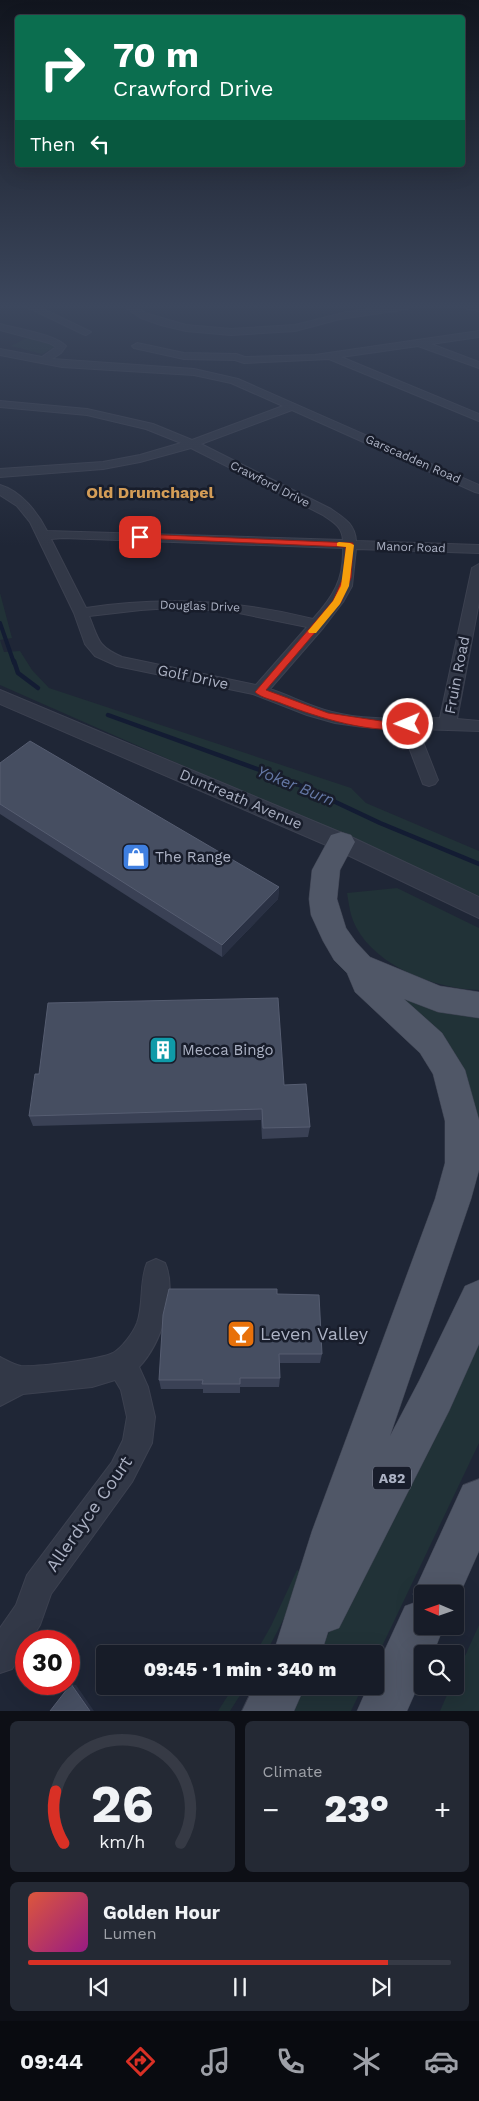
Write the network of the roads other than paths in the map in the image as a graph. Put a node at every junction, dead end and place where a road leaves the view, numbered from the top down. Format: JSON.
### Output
{"nodes":[{"id":1,"x":248,"y":386,"type":"edge"},
{"id":2,"x":402,"y":386,"type":"edge"},
{"id":3,"x":0,"y":404,"type":"edge"},
{"id":4,"x":294,"y":406,"type":"junction"},
{"id":5,"x":479,"y":418,"type":"edge"},
{"id":6,"x":190,"y":442,"type":"junction"},
{"id":7,"x":0,"y":473,"type":"edge"},
{"id":8,"x":0,"y":489,"type":"edge"},
{"id":9,"x":479,"y":489,"type":"edge"},
{"id":10,"x":44,"y":535,"type":"junction"},
{"id":11,"x":350,"y":545,"type":"junction"},
{"id":12,"x":479,"y":549,"type":"edge"},
{"id":13,"x":479,"y":568,"type":"edge"},
{"id":14,"x":81,"y":614,"type":"junction"},
{"id":15,"x":318,"y":625,"type":"junction"},
{"id":16,"x":259,"y":692,"type":"junction"},
{"id":17,"x":0,"y":696,"type":"edge"},
{"id":18,"x":448,"y":723,"type":"junction"},
{"id":19,"x":408,"y":724,"type":"junction"},
{"id":20,"x":479,"y":726,"type":"edge"},
{"id":21,"x":429,"y":780,"type":"dead end"},
{"id":22,"x":341,"y":842,"type":"junction"},
{"id":23,"x":479,"y":908,"type":"edge"},
{"id":24,"x":359,"y":966,"type":"junction"},
{"id":25,"x":479,"y":1005,"type":"edge"},
{"id":26,"x":156,"y":1272,"type":"dead end"},
{"id":27,"x":479,"y":1300,"type":"edge"},
{"id":28,"x":122,"y":1364,"type":"junction"},
{"id":29,"x":6,"y":1381,"type":"edge"},
{"id":30,"x":479,"y":1501,"type":"edge"},
{"id":31,"x":440,"y":1585,"type":"edge"},
{"id":32,"x":417,"y":1635,"type":"edge"},
{"id":33,"x":301,"y":1645,"type":"edge"},
{"id":34,"x":303,"y":1645,"type":"edge"},
{"id":35,"x":0,"y":1657,"type":"edge"},
{"id":36,"x":275,"y":1695,"type":"edge"},
{"id":37,"x":267,"y":1711,"type":"edge"},
{"id":38,"x":382,"y":1711,"type":"edge"}],
"edges":[{"from":1,"to":4,"type":"street","name":"Garscadden Road"},
{"from":2,"to":5,"type":"street"},
{"from":3,"to":6,"type":"street","name":"Crawford Drive"},
{"from":4,"to":6,"type":"street"},
{"from":4,"to":9,"type":"street","name":"Garscadden Road"},
{"from":6,"to":7,"type":"street"},
{"from":6,"to":11,"type":"street","name":"Crawford Drive"},
{"from":8,"to":10,"type":"street","name":"Golf Drive"},
{"from":10,"to":11,"type":"street","name":"Manor Road"},
{"from":10,"to":14,"type":"street","name":"Golf Drive"},
{"from":11,"to":12,"type":"street","name":"Manor Road"},
{"from":11,"to":15,"type":"street","name":"Crawford Drive"},
{"from":13,"to":18,"type":"street","name":"Fruin Road"},
{"from":14,"to":15,"type":"street","name":"Douglas Drive"},
{"from":14,"to":16,"type":"street","name":"Golf Drive"},
{"from":15,"to":16,"type":"street","name":"Crawford Drive"},
{"from":16,"to":19,"type":"street","name":"Golf Drive"},
{"from":17,"to":22,"type":"street","name":"Duntreath Avenue"},
{"from":18,"to":19,"type":"street","name":"Golf Drive"},
{"from":18,"to":20,"type":"street","name":"Golf Drive"},
{"from":19,"to":21,"type":"street"},
{"from":22,"to":23,"type":"street","name":"Duntreath Avenue"},
{"from":22,"to":24,"type":"main road"},
{"from":24,"to":25,"type":"main road"},
{"from":24,"to":33,"type":"main road"},
{"from":26,"to":28,"type":"street"},
{"from":27,"to":34,"type":"main road","number":"A82"},
{"from":28,"to":29,"type":"street"},
{"from":28,"to":35,"type":"street","name":"Allerdyce Court"},
{"from":30,"to":31,"type":"main road"},
{"from":32,"to":38,"type":"main road"},
{"from":36,"to":37,"type":"main road"}]}
